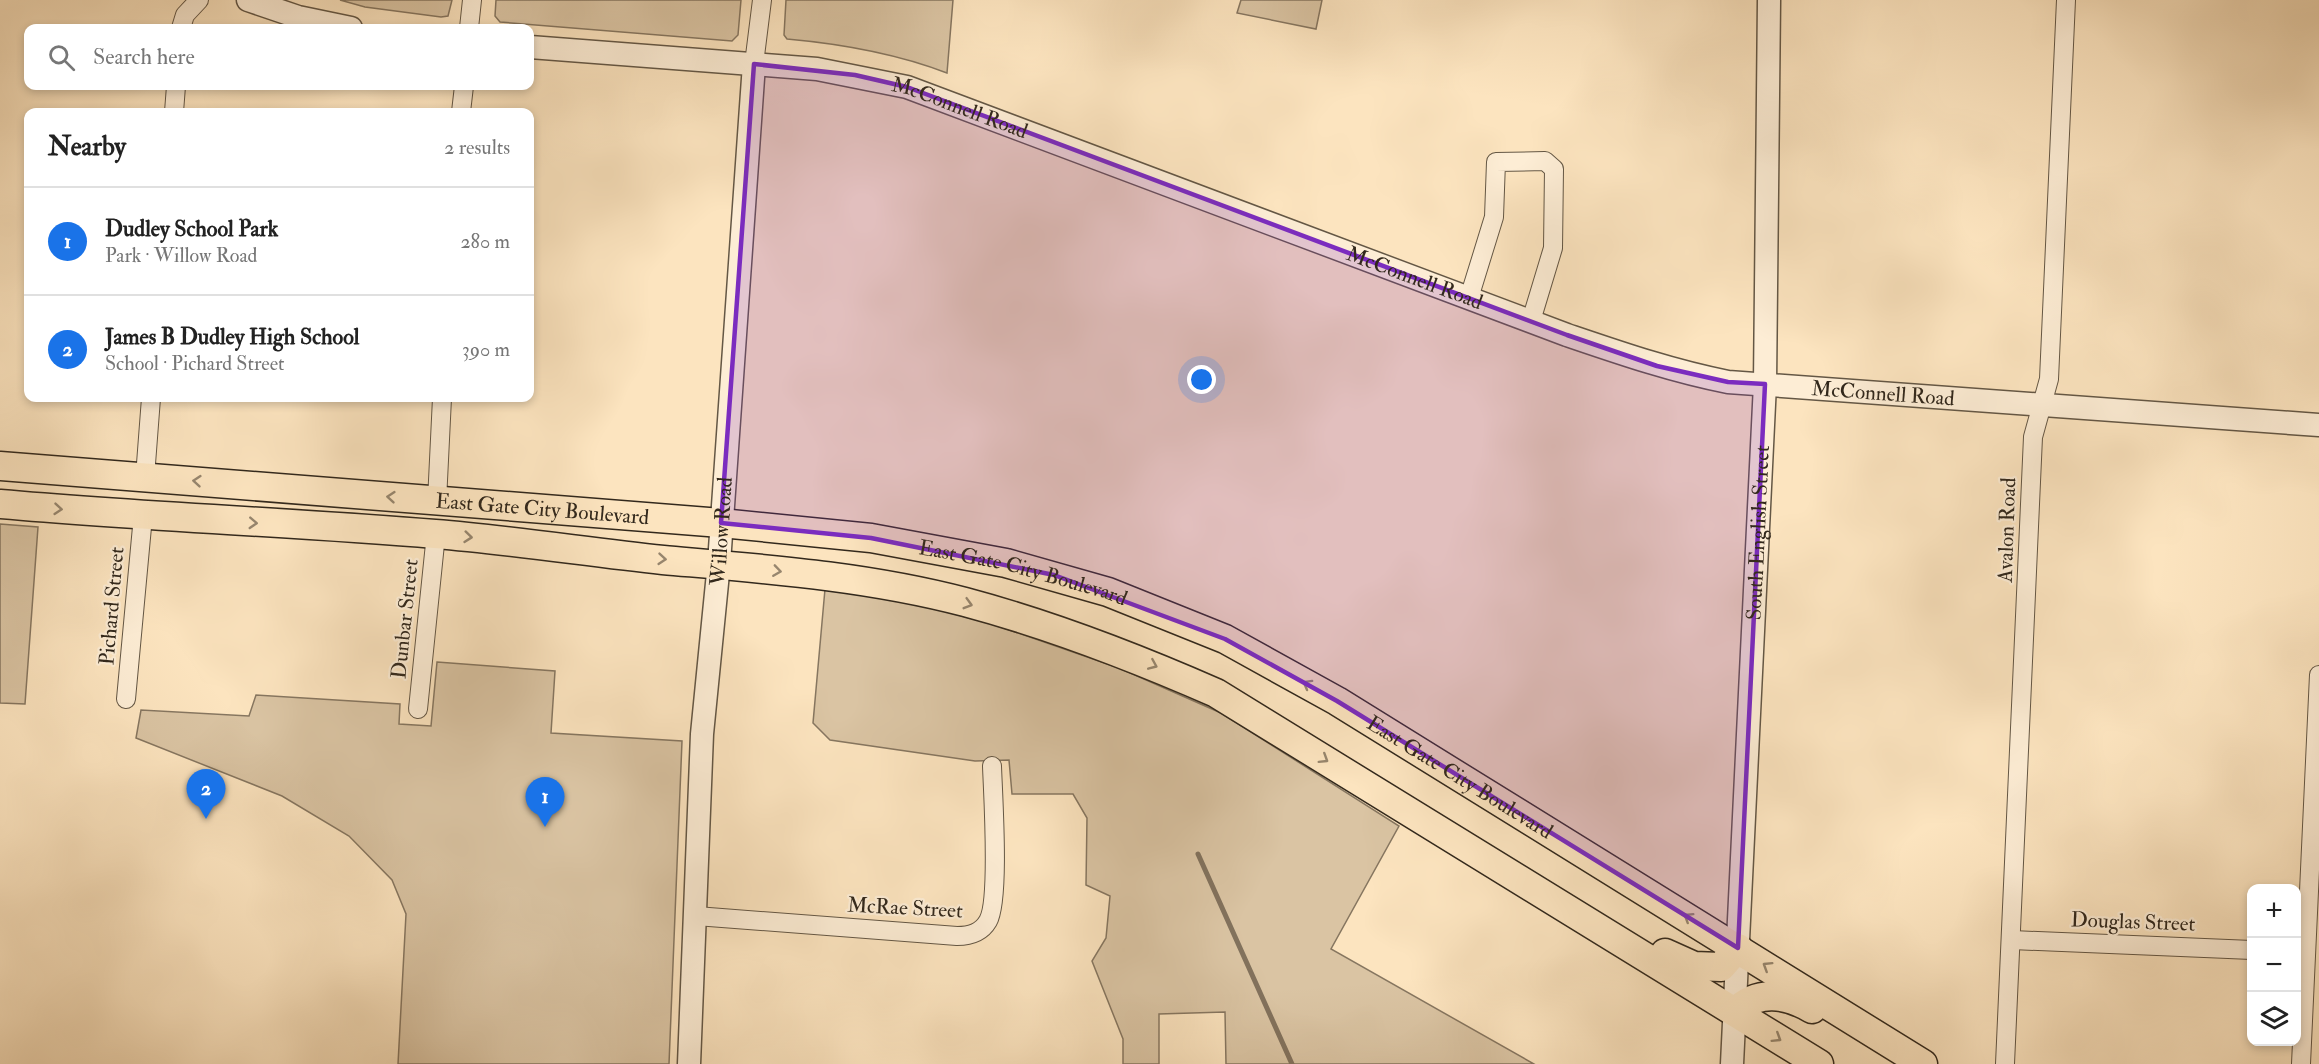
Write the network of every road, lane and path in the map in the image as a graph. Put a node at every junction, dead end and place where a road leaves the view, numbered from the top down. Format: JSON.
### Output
{"nodes":[{"id":1,"x":199,"y":0,"type":"edge"},
{"id":2,"x":248,"y":0,"type":"edge"},
{"id":3,"x":472,"y":0,"type":"edge"},
{"id":4,"x":762,"y":0,"type":"edge"},
{"id":5,"x":1769,"y":0,"type":"edge"},
{"id":6,"x":2066,"y":0,"type":"edge"},
{"id":7,"x":182,"y":24,"type":"edge"},
{"id":8,"x":332,"y":24,"type":"edge"},
{"id":9,"x":469,"y":24,"type":"edge"},
{"id":10,"x":534,"y":47,"type":"edge"},
{"id":11,"x":754,"y":64,"type":"junction"},
{"id":12,"x":176,"y":90,"type":"edge"},
{"id":13,"x":464,"y":90,"type":"edge"},
{"id":14,"x":174,"y":108,"type":"edge"},
{"id":15,"x":461,"y":108,"type":"edge"},
{"id":16,"x":1469,"y":298,"type":"junction"},
{"id":17,"x":1531,"y":321,"type":"junction"},
{"id":18,"x":1764,"y":384,"type":"junction"},
{"id":19,"x":151,"y":402,"type":"edge"},
{"id":20,"x":442,"y":402,"type":"edge"},
{"id":21,"x":2041,"y":406,"type":"junction"},
{"id":22,"x":2319,"y":425,"type":"edge"},
{"id":23,"x":0,"y":466,"type":"edge"},
{"id":24,"x":145,"y":477,"type":"junction"},
{"id":25,"x":437,"y":501,"type":"junction"},
{"id":26,"x":0,"y":504,"type":"edge"},
{"id":27,"x":142,"y":516,"type":"junction"},
{"id":28,"x":721,"y":523,"type":"junction"},
{"id":29,"x":436,"y":534,"type":"junction"},
{"id":30,"x":719,"y":562,"type":"junction"},
{"id":31,"x":2319,"y":675,"type":"edge"},
{"id":32,"x":126,"y":699,"type":"dead end"},
{"id":33,"x":418,"y":709,"type":"dead end"},
{"id":34,"x":992,"y":766,"type":"dead end"},
{"id":35,"x":1559,"y":904,"type":"junction"},
{"id":36,"x":696,"y":916,"type":"junction"},
{"id":37,"x":2012,"y":940,"type":"junction"},
{"id":38,"x":1738,"y":948,"type":"junction"},
{"id":39,"x":2247,"y":950,"type":"edge"},
{"id":40,"x":2307,"y":952,"type":"edge"},
{"id":41,"x":1735,"y":1012,"type":"junction"},
{"id":42,"x":1917,"y":1060,"type":"edge"},
{"id":43,"x":689,"y":1064,"type":"edge"},
{"id":44,"x":1732,"y":1064,"type":"edge"},
{"id":45,"x":1819,"y":1064,"type":"edge"},
{"id":46,"x":2005,"y":1064,"type":"edge"},
{"id":47,"x":2301,"y":1064,"type":"edge"}],
"edges":[{"from":1,"to":7,"type":"street"},
{"from":2,"to":8,"type":"street"},
{"from":3,"to":9,"type":"street"},
{"from":4,"to":11,"type":"street","name":"Willow Road"},
{"from":5,"to":18,"type":"street","name":"South English Street"},
{"from":6,"to":21,"type":"street","name":"Avalon Road"},
{"from":10,"to":11,"type":"street","name":"McConnell Road"},
{"from":11,"to":16,"type":"street","name":"McConnell Road"},
{"from":11,"to":28,"type":"street","name":"Willow Road"},
{"from":12,"to":14,"type":"street"},
{"from":13,"to":15,"type":"street"},
{"from":16,"to":17,"type":"street","name":"McConnell Road"},
{"from":16,"to":17,"type":"street"},
{"from":17,"to":18,"type":"street","name":"McConnell Road"},
{"from":18,"to":21,"type":"street","name":"McConnell Road"},
{"from":18,"to":38,"type":"street","name":"South English Street"},
{"from":19,"to":24,"type":"street"},
{"from":20,"to":25,"type":"street"},
{"from":21,"to":22,"type":"street","name":"McConnell Road"},
{"from":21,"to":37,"type":"street","name":"Avalon Road"},
{"from":23,"to":24,"type":"main road","name":"East Gate City Boulevard"},
{"from":25,"to":24,"type":"main road","name":"East Gate City Boulevard","one_way":true},
{"from":25,"to":28,"type":"main road","name":"East Gate City Boulevard"},
{"from":26,"to":27,"type":"main road","name":"East Gate City Boulevard","one_way":true},
{"from":27,"to":29,"type":"main road","name":"East Gate City Boulevard","one_way":true},
{"from":27,"to":32,"type":"street","name":"Pichard Street"},
{"from":28,"to":30,"type":"street","name":"Willow Road"},
{"from":38,"to":28,"type":"main road","name":"East Gate City Boulevard","one_way":true},
{"from":29,"to":30,"type":"main road","name":"East Gate City Boulevard","one_way":true},
{"from":29,"to":33,"type":"street","name":"Dunbar Street"},
{"from":30,"to":35,"type":"main road","name":"East Gate City Boulevard","one_way":true},
{"from":30,"to":36,"type":"street","name":"Willow Road"},
{"from":31,"to":40,"type":"street"},
{"from":34,"to":36,"type":"street","name":"McRae Street"},
{"from":35,"to":38,"type":"main road"},
{"from":35,"to":41,"type":"main road","name":"East Gate City Boulevard"},
{"from":36,"to":43,"type":"street","name":"Willow Road"},
{"from":37,"to":39,"type":"street","name":"Douglas Street"},
{"from":37,"to":46,"type":"street","name":"Avalon Road"},
{"from":38,"to":41,"type":"street","name":"South English Street"},
{"from":42,"to":38,"type":"main road","name":"East Gate City Boulevard","one_way":true},
{"from":40,"to":47,"type":"street"},
{"from":41,"to":42,"type":"main road"},
{"from":41,"to":44,"type":"street","name":"South English Street"},
{"from":41,"to":45,"type":"main road","name":"East Gate City Boulevard","one_way":true}]}
